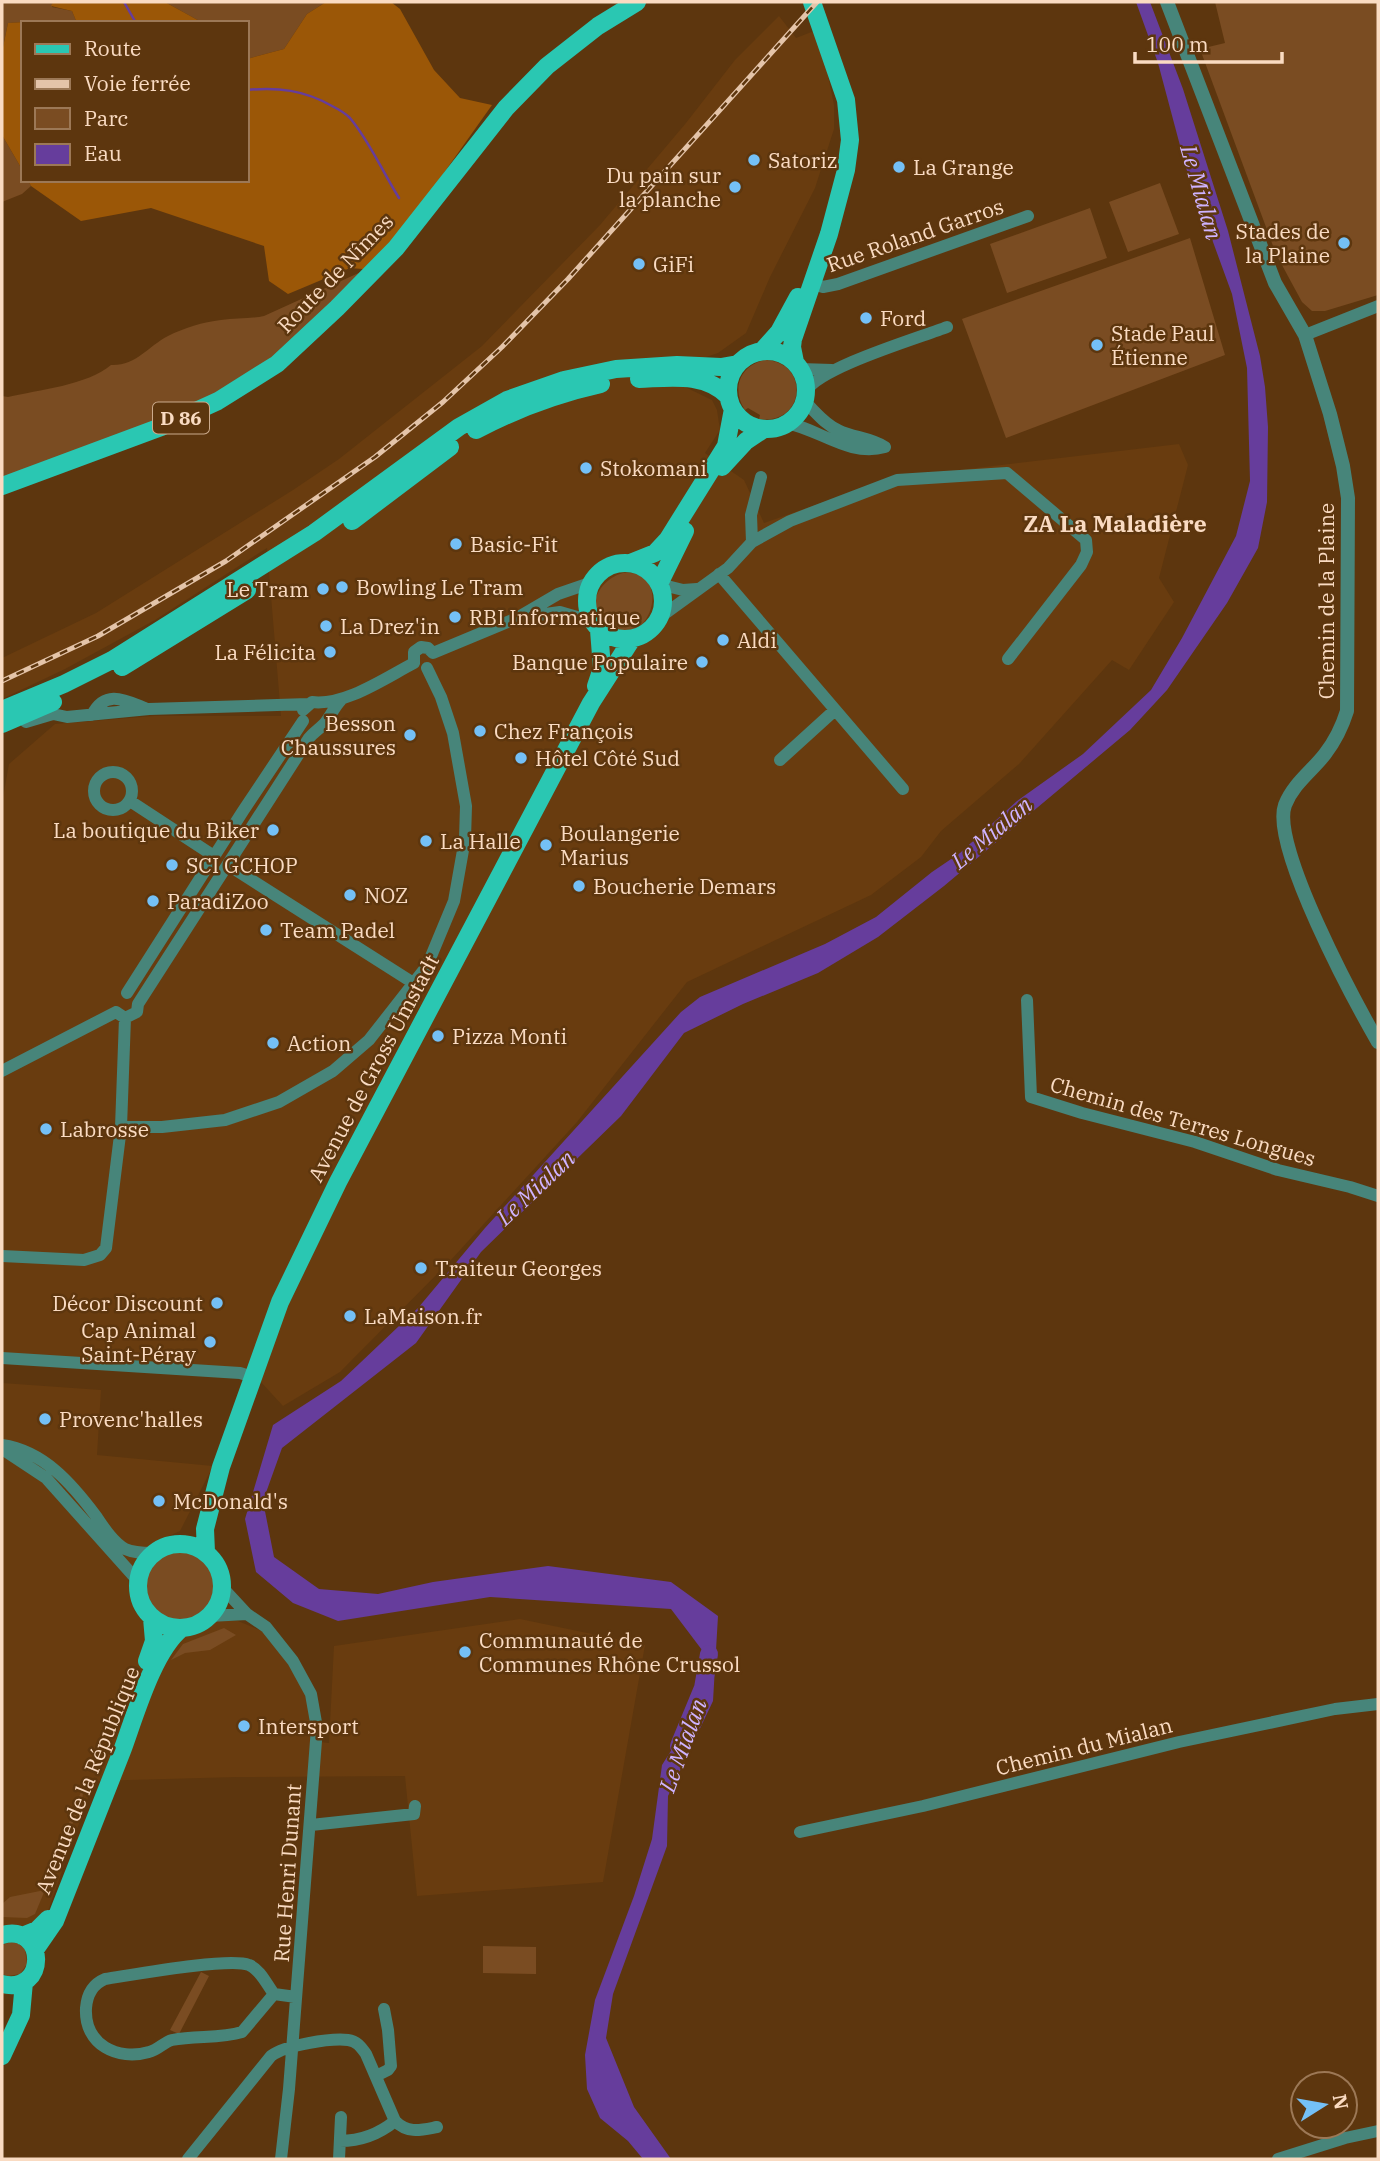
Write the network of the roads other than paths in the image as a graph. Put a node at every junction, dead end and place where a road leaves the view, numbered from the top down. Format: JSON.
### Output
{"nodes":[{"id":1,"x":637,"y":2,"type":"edge"},
{"id":2,"x":812,"y":2,"type":"edge"},
{"id":3,"x":1167,"y":2,"type":"edge"},
{"id":4,"x":831,"y":58,"type":"junction"},
{"id":5,"x":1028,"y":216,"type":"dead end"},
{"id":6,"x":813,"y":284,"type":"junction"},
{"id":7,"x":1378,"y":306,"type":"edge"},
{"id":8,"x":947,"y":327,"type":"dead end"},
{"id":9,"x":1305,"y":335,"type":"junction"},
{"id":10,"x":762,"y":351,"type":"junction"},
{"id":11,"x":738,"y":363,"type":"junction"},
{"id":12,"x":797,"y":365,"type":"junction"},
{"id":13,"x":832,"y":370,"type":"junction"},
{"id":14,"x":805,"y":396,"type":"junction"},
{"id":15,"x":731,"y":403,"type":"junction"},
{"id":16,"x":787,"y":423,"type":"junction"},
{"id":17,"x":764,"y":429,"type":"junction"},
{"id":18,"x":761,"y":477,"type":"dead end"},
{"id":19,"x":2,"y":486,"type":"edge"},
{"id":20,"x":752,"y":542,"type":"junction"},
{"id":21,"x":629,"y":563,"type":"junction"},
{"id":22,"x":719,"y":574,"type":"junction"},
{"id":23,"x":590,"y":583,"type":"junction"},
{"id":24,"x":659,"y":584,"type":"junction"},
{"id":25,"x":701,"y":588,"type":"junction"},
{"id":26,"x":517,"y":618,"type":"junction"},
{"id":27,"x":659,"y":618,"type":"junction"},
{"id":28,"x":595,"y":625,"type":"junction"},
{"id":29,"x":632,"y":639,"type":"junction"},
{"id":30,"x":433,"y":653,"type":"junction"},
{"id":31,"x":1008,"y":659,"type":"dead end"},
{"id":32,"x":414,"y":663,"type":"junction"},
{"id":33,"x":427,"y":668,"type":"junction"},
{"id":34,"x":591,"y":703,"type":"junction"},
{"id":35,"x":281,"y":705,"type":"junction"},
{"id":36,"x":319,"y":708,"type":"junction"},
{"id":37,"x":2,"y":710,"type":"edge"},
{"id":38,"x":835,"y":710,"type":"junction"},
{"id":39,"x":302,"y":719,"type":"junction"},
{"id":40,"x":2,"y":724,"type":"edge"},
{"id":41,"x":317,"y":728,"type":"junction"},
{"id":42,"x":780,"y":760,"type":"dead end"},
{"id":43,"x":903,"y":789,"type":"dead end"},
{"id":44,"x":130,"y":800,"type":"dead end"},
{"id":45,"x":214,"y":856,"type":"junction"},
{"id":46,"x":228,"y":865,"type":"junction"},
{"id":47,"x":415,"y":984,"type":"junction"},
{"id":48,"x":127,"y":993,"type":"junction"},
{"id":49,"x":1027,"y":1000,"type":"dead end"},
{"id":50,"x":138,"y":1004,"type":"junction"},
{"id":51,"x":120,"y":1015,"type":"junction"},
{"id":52,"x":1378,"y":1042,"type":"edge"},
{"id":53,"x":2,"y":1070,"type":"edge"},
{"id":54,"x":121,"y":1127,"type":"junction"},
{"id":55,"x":1378,"y":1196,"type":"edge"},
{"id":56,"x":2,"y":1256,"type":"edge"},
{"id":57,"x":2,"y":1358,"type":"edge"},
{"id":58,"x":253,"y":1377,"type":"junction"},
{"id":59,"x":2,"y":1447,"type":"edge"},
{"id":60,"x":221,"y":1466,"type":"junction"},
{"id":61,"x":180,"y":1543,"type":"junction"},
{"id":62,"x":206,"y":1552,"type":"junction"},
{"id":63,"x":152,"y":1553,"type":"junction"},
{"id":64,"x":138,"y":1581,"type":"junction"},
{"id":65,"x":222,"y":1587,"type":"junction"},
{"id":66,"x":247,"y":1614,"type":"junction"},
{"id":67,"x":209,"y":1616,"type":"junction"},
{"id":68,"x":152,"y":1618,"type":"junction"},
{"id":69,"x":182,"y":1628,"type":"junction"},
{"id":70,"x":1378,"y":1704,"type":"edge"},
{"id":71,"x":415,"y":1806,"type":"dead end"},
{"id":72,"x":311,"y":1825,"type":"junction"},
{"id":73,"x":800,"y":1832,"type":"dead end"},
{"id":74,"x":2,"y":1935,"type":"edge"},
{"id":75,"x":22,"y":1936,"type":"junction"},
{"id":76,"x":35,"y":1950,"type":"junction"},
{"id":77,"x":24,"y":1982,"type":"junction"},
{"id":78,"x":2,"y":1984,"type":"edge"},
{"id":79,"x":274,"y":1994,"type":"junction"},
{"id":80,"x":296,"y":1997,"type":"junction"},
{"id":81,"x":384,"y":2009,"type":"dead end"},
{"id":82,"x":291,"y":2046,"type":"junction"},
{"id":83,"x":4,"y":2050,"type":"edge"},
{"id":84,"x":376,"y":2076,"type":"junction"},
{"id":85,"x":341,"y":2117,"type":"dead end"},
{"id":86,"x":395,"y":2122,"type":"junction"},
{"id":87,"x":437,"y":2127,"type":"dead end"},
{"id":88,"x":1378,"y":2131,"type":"edge"},
{"id":89,"x":341,"y":2141,"type":"junction"},
{"id":90,"x":188,"y":2159,"type":"edge"},
{"id":91,"x":281,"y":2159,"type":"edge"},
{"id":92,"x":339,"y":2159,"type":"edge"},
{"id":93,"x":1279,"y":2159,"type":"edge"}],
"edges":[{"from":1,"to":19,"type":"main road","name":"Route de Nîmes","number":"D 86"},
{"from":2,"to":4,"type":"main road"},
{"from":3,"to":9,"type":"street","name":"Chemin de la Plaine"},
{"from":4,"to":6,"type":"main road"},
{"from":4,"to":10,"type":"main road"},
{"from":5,"to":6,"type":"street","name":"Rue Roland Garros"},
{"from":6,"to":12,"type":"main road"},
{"from":7,"to":9,"type":"street"},
{"from":8,"to":13,"type":"street"},
{"from":9,"to":52,"type":"street","name":"Chemin de la Plaine"},
{"from":10,"to":11,"type":"main road"},
{"from":10,"to":12,"type":"main road"},
{"from":11,"to":15,"type":"main road"},
{"from":11,"to":37,"type":"main road"},
{"from":12,"to":13,"type":"street"},
{"from":12,"to":14,"type":"main road"},
{"from":13,"to":14,"type":"street"},
{"from":14,"to":16,"type":"main road"},
{"from":14,"to":16,"type":"street"},
{"from":15,"to":17,"type":"main road"},
{"from":15,"to":21,"type":"main road"},
{"from":15,"to":40,"type":"main road"},
{"from":16,"to":17,"type":"main road"},
{"from":17,"to":24,"type":"main road"},
{"from":18,"to":20,"type":"street"},
{"from":20,"to":22,"type":"street"},
{"from":20,"to":31,"type":"street"},
{"from":21,"to":23,"type":"main road"},
{"from":21,"to":24,"type":"main road"},
{"from":22,"to":25,"type":"street"},
{"from":22,"to":38,"type":"street"},
{"from":23,"to":26,"type":"street"},
{"from":23,"to":28,"type":"main road"},
{"from":24,"to":25,"type":"street"},
{"from":24,"to":27,"type":"main road"},
{"from":25,"to":27,"type":"street"},
{"from":26,"to":28,"type":"street"},
{"from":26,"to":30,"type":"street"},
{"from":27,"to":29,"type":"main road"},
{"from":28,"to":29,"type":"main road"},
{"from":28,"to":34,"type":"main road","name":"Avenue de Gross Umstadt"},
{"from":29,"to":34,"type":"main road","name":"Avenue de Gross Umstadt"},
{"from":30,"to":32,"type":"street"},
{"from":30,"to":33,"type":"street"},
{"from":32,"to":33,"type":"street"},
{"from":32,"to":36,"type":"street"},
{"from":33,"to":47,"type":"street"},
{"from":34,"to":58,"type":"main road","name":"Avenue de Gross Umstadt"},
{"from":35,"to":36,"type":"street"},
{"from":35,"to":39,"type":"street"},
{"from":35,"to":40,"type":"street"},
{"from":36,"to":39,"type":"street"},
{"from":36,"to":41,"type":"street"},
{"from":38,"to":42,"type":"street"},
{"from":38,"to":43,"type":"street"},
{"from":39,"to":41,"type":"street"},
{"from":39,"to":45,"type":"street"},
{"from":41,"to":46,"type":"street"},
{"from":44,"to":45,"type":"street"},
{"from":45,"to":46,"type":"street"},
{"from":45,"to":48,"type":"street"},
{"from":46,"to":47,"type":"street"},
{"from":46,"to":50,"type":"street"},
{"from":47,"to":54,"type":"street"},
{"from":48,"to":50,"type":"street"},
{"from":48,"to":51,"type":"street"},
{"from":49,"to":55,"type":"street","name":"Chemin des Terres Longues"},
{"from":50,"to":51,"type":"street"},
{"from":51,"to":53,"type":"street"},
{"from":51,"to":54,"type":"street"},
{"from":54,"to":56,"type":"street"},
{"from":57,"to":58,"type":"street"},
{"from":58,"to":60,"type":"main road","name":"Avenue de Gross Umstadt"},
{"from":59,"to":63,"type":"street"},
{"from":59,"to":64,"type":"street"},
{"from":60,"to":61,"type":"main road","name":"Avenue de Gross Umstadt"},
{"from":60,"to":62,"type":"main road","name":"Avenue de Gross Umstadt"},
{"from":61,"to":62,"type":"main road"},
{"from":61,"to":63,"type":"main road"},
{"from":62,"to":65,"type":"main road"},
{"from":63,"to":64,"type":"main road"},
{"from":64,"to":68,"type":"main road"},
{"from":65,"to":66,"type":"street","name":"Rue Henri Dunant"},
{"from":65,"to":67,"type":"main road"},
{"from":66,"to":67,"type":"street"},
{"from":66,"to":72,"type":"street","name":"Rue Henri Dunant"},
{"from":67,"to":69,"type":"main road"},
{"from":68,"to":69,"type":"main road"},
{"from":68,"to":75,"type":"main road","name":"Avenue de la République"},
{"from":69,"to":76,"type":"main road","name":"Avenue de la République"},
{"from":70,"to":73,"type":"street","name":"Chemin du Mialan"},
{"from":71,"to":72,"type":"street"},
{"from":72,"to":80,"type":"street","name":"Rue Henri Dunant"},
{"from":74,"to":75,"type":"main road"},
{"from":75,"to":76,"type":"main road"},
{"from":76,"to":77,"type":"main road","name":"Avenue de la République"},
{"from":77,"to":78,"type":"main road"},
{"from":77,"to":83,"type":"main road"},
{"from":78,"to":83,"type":"main road"},
{"from":79,"to":79,"type":"street"},
{"from":79,"to":80,"type":"street"},
{"from":80,"to":82,"type":"street","name":"Rue Henri Dunant"},
{"from":81,"to":84,"type":"street"},
{"from":82,"to":84,"type":"street"},
{"from":82,"to":90,"type":"street"},
{"from":82,"to":91,"type":"street","name":"Rue Henri Dunant"},
{"from":84,"to":86,"type":"street"},
{"from":85,"to":89,"type":"street"},
{"from":86,"to":87,"type":"street"},
{"from":86,"to":89,"type":"street"},
{"from":88,"to":93,"type":"street"},
{"from":89,"to":92,"type":"street"}]}
